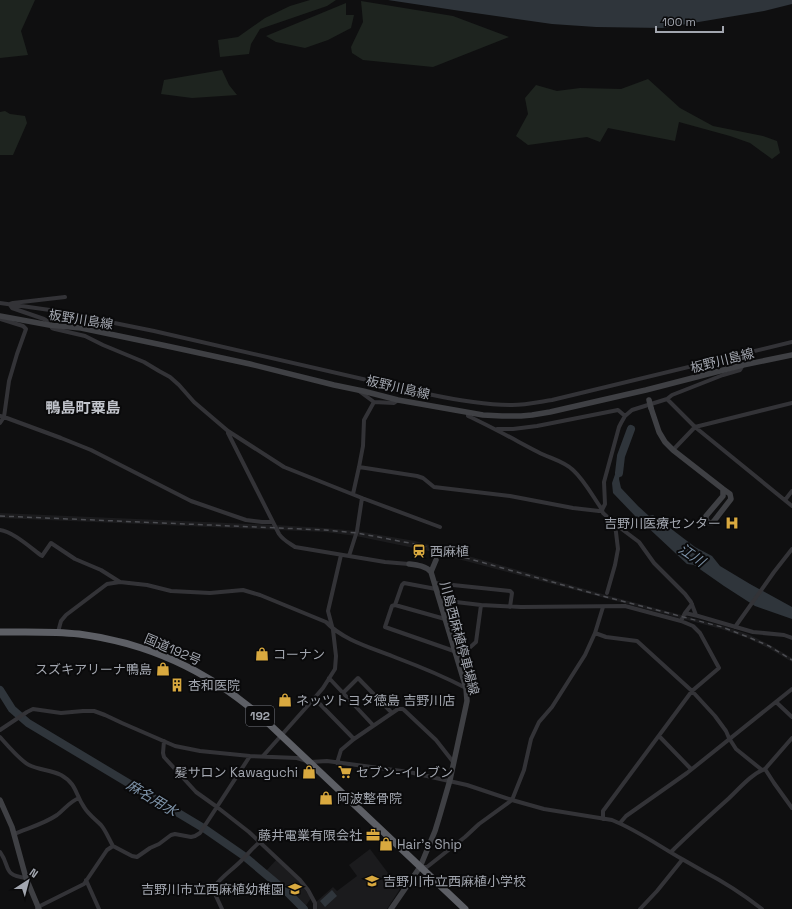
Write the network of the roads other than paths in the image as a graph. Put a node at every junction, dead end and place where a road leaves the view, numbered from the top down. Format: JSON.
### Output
{"nodes":[{"id":1,"x":65,"y":296,"type":"dead end"},
{"id":2,"x":0,"y":304,"type":"edge"},
{"id":3,"x":10,"y":305,"type":"junction"},
{"id":4,"x":0,"y":317,"type":"edge"},
{"id":5,"x":52,"y":325,"type":"junction"},
{"id":6,"x":791,"y":343,"type":"edge"},
{"id":7,"x":792,"y":355,"type":"edge"},
{"id":8,"x":743,"y":365,"type":"junction"},
{"id":9,"x":357,"y":390,"type":"junction"},
{"id":10,"x":646,"y":390,"type":"junction"},
{"id":11,"x":667,"y":399,"type":"junction"},
{"id":12,"x":398,"y":400,"type":"junction"},
{"id":13,"x":374,"y":402,"type":"junction"},
{"id":14,"x":792,"y":403,"type":"edge"},
{"id":15,"x":468,"y":413,"type":"junction"},
{"id":16,"x":2,"y":416,"type":"edge"},
{"id":17,"x":625,"y":416,"type":"junction"},
{"id":18,"x":0,"y":423,"type":"edge"},
{"id":19,"x":694,"y":426,"type":"junction"},
{"id":20,"x":495,"y":429,"type":"junction"},
{"id":21,"x":228,"y":431,"type":"junction"},
{"id":22,"x":674,"y":450,"type":"junction"},
{"id":23,"x":360,"y":467,"type":"junction"},
{"id":24,"x":723,"y":489,"type":"junction"},
{"id":25,"x":792,"y":491,"type":"edge"},
{"id":26,"x":352,"y":494,"type":"junction"},
{"id":27,"x":362,"y":498,"type":"junction"},
{"id":28,"x":784,"y":500,"type":"junction"},
{"id":29,"x":792,"y":506,"type":"edge"},
{"id":30,"x":602,"y":510,"type":"junction"},
{"id":31,"x":273,"y":522,"type":"junction"},
{"id":32,"x":615,"y":524,"type":"junction"},
{"id":33,"x":440,"y":527,"type":"dead end"},
{"id":34,"x":0,"y":530,"type":"edge"},
{"id":35,"x":792,"y":549,"type":"edge"},
{"id":36,"x":341,"y":555,"type":"junction"},
{"id":37,"x":349,"y":556,"type":"junction"},
{"id":38,"x":436,"y":560,"type":"dead end"},
{"id":39,"x":409,"y":564,"type":"joint"},
{"id":40,"x":431,"y":572,"type":"junction"},
{"id":41,"x":120,"y":582,"type":"junction"},
{"id":42,"x":435,"y":586,"type":"junction"},
{"id":43,"x":607,"y":593,"type":"dead end"},
{"id":44,"x":439,"y":600,"type":"junction"},
{"id":45,"x":692,"y":604,"type":"junction"},
{"id":46,"x":395,"y":605,"type":"junction"},
{"id":47,"x":481,"y":605,"type":"junction"},
{"id":48,"x":603,"y":606,"type":"junction"},
{"id":49,"x":510,"y":607,"type":"junction"},
{"id":50,"x":685,"y":613,"type":"junction"},
{"id":51,"x":698,"y":616,"type":"junction"},
{"id":52,"x":445,"y":619,"type":"junction"},
{"id":53,"x":681,"y":621,"type":"junction"},
{"id":54,"x":735,"y":627,"type":"junction"},
{"id":55,"x":333,"y":630,"type":"junction"},
{"id":56,"x":0,"y":632,"type":"edge"},
{"id":57,"x":58,"y":632,"type":"junction"},
{"id":58,"x":595,"y":634,"type":"junction"},
{"id":59,"x":792,"y":638,"type":"edge"},
{"id":60,"x":454,"y":651,"type":"junction"},
{"id":61,"x":457,"y":659,"type":"junction"},
{"id":62,"x":329,"y":678,"type":"junction"},
{"id":63,"x":466,"y":688,"type":"junction"},
{"id":64,"x":792,"y":688,"type":"edge"},
{"id":65,"x":692,"y":691,"type":"junction"},
{"id":66,"x":343,"y":693,"type":"junction"},
{"id":67,"x":314,"y":698,"type":"junction"},
{"id":68,"x":776,"y":702,"type":"junction"},
{"id":69,"x":392,"y":713,"type":"junction"},
{"id":70,"x":792,"y":717,"type":"edge"},
{"id":71,"x":374,"y":725,"type":"junction"},
{"id":72,"x":0,"y":730,"type":"edge"},
{"id":73,"x":281,"y":735,"type":"junction"},
{"id":74,"x":659,"y":736,"type":"junction"},
{"id":75,"x":0,"y":738,"type":"edge"},
{"id":76,"x":729,"y":738,"type":"junction"},
{"id":77,"x":792,"y":738,"type":"edge"},
{"id":78,"x":354,"y":739,"type":"junction"},
{"id":79,"x":164,"y":742,"type":"junction"},
{"id":80,"x":250,"y":756,"type":"junction"},
{"id":81,"x":263,"y":756,"type":"junction"},
{"id":82,"x":310,"y":762,"type":"junction"},
{"id":83,"x":337,"y":763,"type":"junction"},
{"id":84,"x":454,"y":763,"type":"junction"},
{"id":85,"x":692,"y":769,"type":"junction"},
{"id":86,"x":764,"y":769,"type":"junction"},
{"id":87,"x":450,"y":780,"type":"junction"},
{"id":88,"x":79,"y":798,"type":"junction"},
{"id":89,"x":0,"y":800,"type":"edge"},
{"id":90,"x":512,"y":800,"type":"junction"},
{"id":91,"x":217,"y":807,"type":"junction"},
{"id":92,"x":792,"y":808,"type":"edge"},
{"id":93,"x":603,"y":819,"type":"junction"},
{"id":94,"x":620,"y":824,"type":"junction"},
{"id":95,"x":14,"y":834,"type":"junction"},
{"id":96,"x":260,"y":842,"type":"junction"},
{"id":97,"x":113,"y":846,"type":"junction"},
{"id":98,"x":0,"y":852,"type":"edge"},
{"id":99,"x":671,"y":852,"type":"junction"},
{"id":100,"x":682,"y":860,"type":"junction"},
{"id":101,"x":420,"y":867,"type":"junction"},
{"id":102,"x":26,"y":878,"type":"junction"},
{"id":103,"x":86,"y":880,"type":"junction"},
{"id":104,"x":38,"y":908,"type":"edge"},
{"id":105,"x":99,"y":909,"type":"edge"},
{"id":106,"x":222,"y":909,"type":"edge"},
{"id":107,"x":315,"y":909,"type":"edge"},
{"id":108,"x":391,"y":909,"type":"edge"},
{"id":109,"x":465,"y":909,"type":"edge"},
{"id":110,"x":640,"y":909,"type":"edge"},
{"id":111,"x":762,"y":909,"type":"edge"}],
"edges":[{"from":1,"to":3,"type":"street"},
{"from":2,"to":3,"type":"street"},
{"from":3,"to":5,"type":"street"},
{"from":3,"to":6,"type":"street"},
{"from":4,"to":5,"type":"main road","name":"板野川島線"},
{"from":4,"to":16,"type":"street"},
{"from":5,"to":9,"type":"main road","name":"板野川島線"},
{"from":5,"to":21,"type":"street"},
{"from":7,"to":8,"type":"main road","name":"板野川島線"},
{"from":8,"to":10,"type":"main road","name":"板野川島線"},
{"from":8,"to":11,"type":"street"},
{"from":9,"to":12,"type":"main road","name":"板野川島線"},
{"from":9,"to":13,"type":"street"},
{"from":10,"to":15,"type":"main road","name":"板野川島線"},
{"from":10,"to":22,"type":"main road","bridge":true},
{"from":11,"to":17,"type":"street"},
{"from":11,"to":19,"type":"street"},
{"from":12,"to":13,"type":"street"},
{"from":12,"to":15,"type":"main road","name":"板野川島線"},
{"from":13,"to":23,"type":"street"},
{"from":14,"to":19,"type":"street"},
{"from":15,"to":20,"type":"street"},
{"from":16,"to":18,"type":"street"},
{"from":16,"to":31,"type":"street"},
{"from":17,"to":20,"type":"street"},
{"from":17,"to":30,"type":"street"},
{"from":19,"to":22,"type":"street"},
{"from":19,"to":28,"type":"street"},
{"from":20,"to":30,"type":"street"},
{"from":21,"to":26,"type":"street"},
{"from":21,"to":31,"type":"street"},
{"from":22,"to":24,"type":"main road"},
{"from":23,"to":26,"type":"street"},
{"from":23,"to":30,"type":"street"},
{"from":24,"to":24,"type":"main road"},
{"from":25,"to":28,"type":"street"},
{"from":26,"to":27,"type":"street"},
{"from":27,"to":33,"type":"street"},
{"from":27,"to":37,"type":"street"},
{"from":28,"to":29,"type":"street"},
{"from":30,"to":32,"type":"street"},
{"from":31,"to":36,"type":"street"},
{"from":32,"to":43,"type":"street"},
{"from":32,"to":45,"type":"street"},
{"from":34,"to":41,"type":"street"},
{"from":35,"to":54,"type":"street"},
{"from":36,"to":37,"type":"street"},
{"from":36,"to":55,"type":"street"},
{"from":37,"to":39,"type":"street"},
{"from":38,"to":40,"type":"main road"},
{"from":39,"to":40,"type":"main road","name":"川島西麻植停車場線"},
{"from":40,"to":42,"type":"main road","name":"川島西麻植停車場線"},
{"from":41,"to":55,"type":"street"},
{"from":41,"to":57,"type":"street"},
{"from":42,"to":44,"type":"main road","name":"川島西麻植停車場線"},
{"from":42,"to":46,"type":"street"},
{"from":42,"to":49,"type":"street"},
{"from":44,"to":47,"type":"street"},
{"from":44,"to":52,"type":"main road","name":"川島西麻植停車場線"},
{"from":45,"to":50,"type":"street"},
{"from":45,"to":51,"type":"street"},
{"from":46,"to":52,"type":"street"},
{"from":46,"to":60,"type":"street"},
{"from":47,"to":49,"type":"street"},
{"from":47,"to":61,"type":"street"},
{"from":48,"to":49,"type":"street"},
{"from":48,"to":53,"type":"street"},
{"from":48,"to":58,"type":"street"},
{"from":50,"to":51,"type":"street"},
{"from":50,"to":53,"type":"street"},
{"from":51,"to":54,"type":"street"},
{"from":52,"to":60,"type":"main road","name":"川島西麻植停車場線"},
{"from":53,"to":65,"type":"street"},
{"from":54,"to":59,"type":"street"},
{"from":55,"to":62,"type":"street"},
{"from":55,"to":63,"type":"street"},
{"from":56,"to":57,"type":"highway","name":"国道192号","number":"192"},
{"from":57,"to":73,"type":"highway","name":"国道192号","number":"192"},
{"from":58,"to":65,"type":"street"},
{"from":58,"to":90,"type":"street"},
{"from":60,"to":61,"type":"main road","name":"川島西麻植停車場線"},
{"from":61,"to":63,"type":"main road","name":"川島西麻植停車場線"},
{"from":62,"to":66,"type":"street"},
{"from":62,"to":67,"type":"street"},
{"from":63,"to":84,"type":"main road","name":"川島西麻植停車場線"},
{"from":64,"to":68,"type":"street"},
{"from":65,"to":74,"type":"street"},
{"from":65,"to":76,"type":"street"},
{"from":66,"to":69,"type":"street"},
{"from":66,"to":71,"type":"street"},
{"from":67,"to":73,"type":"street"},
{"from":67,"to":78,"type":"street"},
{"from":68,"to":70,"type":"street"},
{"from":68,"to":76,"type":"street"},
{"from":69,"to":71,"type":"street"},
{"from":69,"to":84,"type":"street"},
{"from":71,"to":78,"type":"street"},
{"from":72,"to":79,"type":"street"},
{"from":73,"to":81,"type":"street"},
{"from":73,"to":82,"type":"highway","name":"国道192号","number":"192"},
{"from":74,"to":85,"type":"street"},
{"from":74,"to":93,"type":"street"},
{"from":75,"to":88,"type":"street"},
{"from":76,"to":85,"type":"street"},
{"from":76,"to":86,"type":"street"},
{"from":77,"to":86,"type":"street"},
{"from":78,"to":83,"type":"street"},
{"from":79,"to":80,"type":"street"},
{"from":79,"to":91,"type":"street"},
{"from":80,"to":81,"type":"street"},
{"from":80,"to":91,"type":"street"},
{"from":81,"to":82,"type":"street"},
{"from":82,"to":83,"type":"street"},
{"from":82,"to":101,"type":"highway","name":"国道192号","number":"192"},
{"from":83,"to":87,"type":"street"},
{"from":84,"to":87,"type":"main road","name":"川島西麻植停車場線"},
{"from":85,"to":94,"type":"street"},
{"from":86,"to":92,"type":"street"},
{"from":86,"to":99,"type":"street"},
{"from":87,"to":90,"type":"street"},
{"from":87,"to":101,"type":"main road","name":"川島西麻植停車場線"},
{"from":88,"to":95,"type":"street"},
{"from":88,"to":97,"type":"street"},
{"from":89,"to":95,"type":"main road"},
{"from":90,"to":93,"type":"street"},
{"from":90,"to":101,"type":"street"},
{"from":91,"to":96,"type":"street"},
{"from":91,"to":97,"type":"street"},
{"from":93,"to":94,"type":"street"},
{"from":94,"to":99,"type":"street"},
{"from":95,"to":102,"type":"main road"},
{"from":96,"to":106,"type":"street"},
{"from":96,"to":107,"type":"street"},
{"from":97,"to":103,"type":"street"},
{"from":98,"to":102,"type":"street"},
{"from":99,"to":100,"type":"street"},
{"from":100,"to":110,"type":"street"},
{"from":100,"to":111,"type":"street"},
{"from":101,"to":108,"type":"main road","name":"川島西麻植停車場線"},
{"from":101,"to":109,"type":"highway","name":"国道192号","number":"192"},
{"from":102,"to":104,"type":"main road"},
{"from":103,"to":104,"type":"street"},
{"from":103,"to":105,"type":"street"}]}
